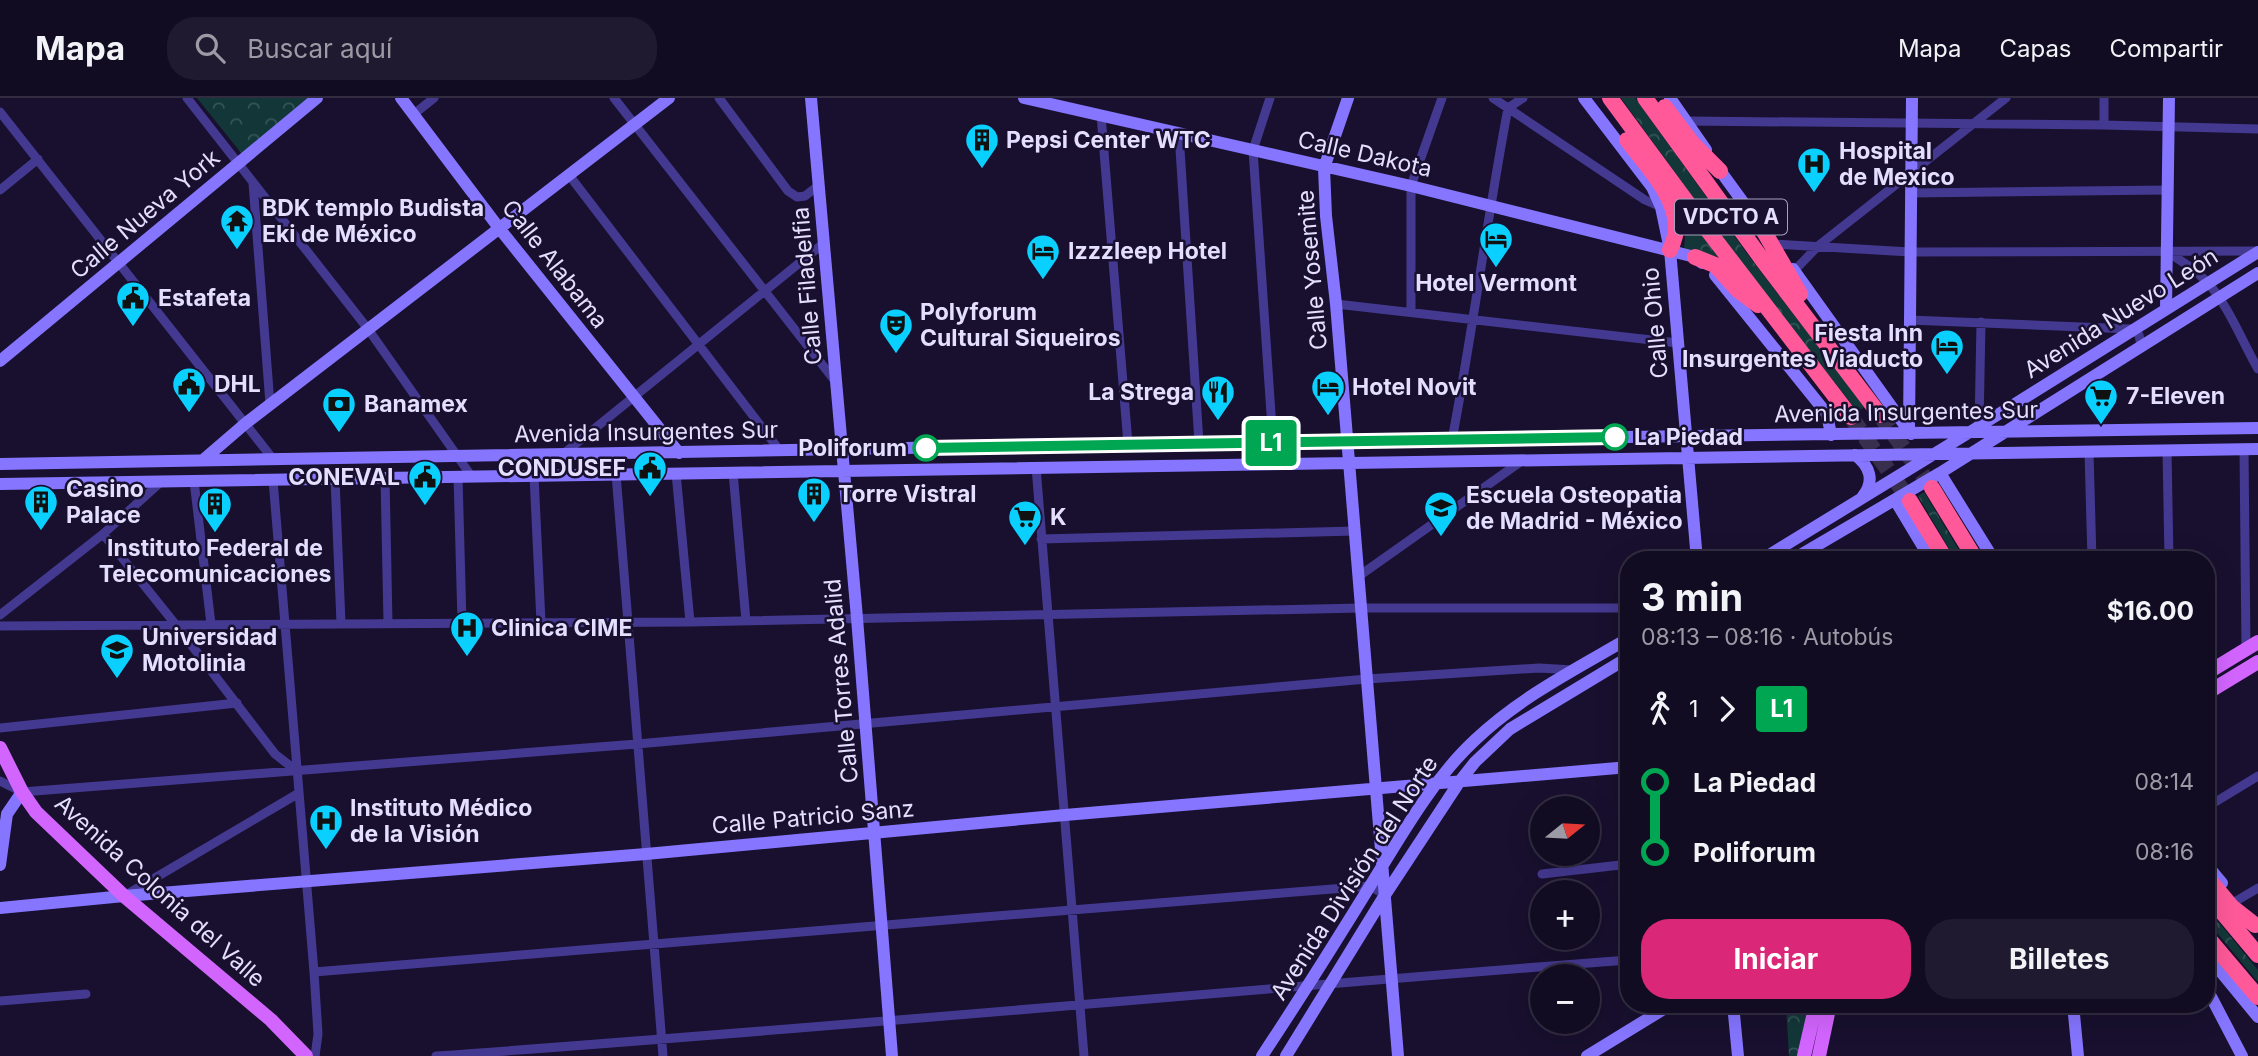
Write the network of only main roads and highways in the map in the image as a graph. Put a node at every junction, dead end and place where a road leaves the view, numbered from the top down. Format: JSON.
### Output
{"nodes":[{"id":1,"x":317,"y":98,"type":"edge"},
{"id":2,"x":401,"y":98,"type":"edge"},
{"id":3,"x":669,"y":98,"type":"edge"},
{"id":4,"x":811,"y":98,"type":"edge"},
{"id":5,"x":1024,"y":98,"type":"edge"},
{"id":6,"x":1348,"y":98,"type":"edge"},
{"id":7,"x":1584,"y":98,"type":"edge"},
{"id":8,"x":1607,"y":98,"type":"edge"},
{"id":9,"x":1645,"y":98,"type":"edge"},
{"id":10,"x":1658,"y":98,"type":"edge"},
{"id":11,"x":1670,"y":98,"type":"edge"},
{"id":12,"x":1912,"y":98,"type":"edge"},
{"id":13,"x":2169,"y":98,"type":"edge"},
{"id":14,"x":1324,"y":168,"type":"junction"},
{"id":15,"x":1720,"y":171,"type":"junction"},
{"id":16,"x":499,"y":228,"type":"junction"},
{"id":17,"x":1762,"y":228,"type":"junction"},
{"id":18,"x":1670,"y":250,"type":"junction"},
{"id":19,"x":2258,"y":251,"type":"edge"},
{"id":20,"x":1695,"y":257,"type":"junction"},
{"id":21,"x":2258,"y":273,"type":"edge"},
{"id":22,"x":2166,"y":309,"type":"junction"},
{"id":23,"x":1774,"y":316,"type":"junction"},
{"id":24,"x":1819,"y":334,"type":"junction"},
{"id":25,"x":0,"y":361,"type":"edge"},
{"id":26,"x":1880,"y":415,"type":"tunnel mouth"},
{"id":27,"x":1851,"y":417,"type":"tunnel mouth"},
{"id":28,"x":2258,"y":428,"type":"edge"},
{"id":29,"x":1974,"y":429,"type":"junction"},
{"id":30,"x":2004,"y":431,"type":"junction"},
{"id":31,"x":1910,"y":432,"type":"junction"},
{"id":32,"x":1831,"y":435,"type":"junction"},
{"id":33,"x":1687,"y":436,"type":"junction"},
{"id":34,"x":1348,"y":442,"type":"junction"},
{"id":35,"x":2258,"y":449,"type":"edge"},
{"id":36,"x":842,"y":450,"type":"junction"},
{"id":37,"x":679,"y":453,"type":"junction"},
{"id":38,"x":1970,"y":453,"type":"junction"},
{"id":39,"x":1932,"y":454,"type":"junction"},
{"id":40,"x":1855,"y":455,"type":"junction"},
{"id":41,"x":1688,"y":457,"type":"junction"},
{"id":42,"x":203,"y":460,"type":"junction"},
{"id":43,"x":1349,"y":462,"type":"junction"},
{"id":44,"x":0,"y":464,"type":"edge"},
{"id":45,"x":844,"y":470,"type":"junction"},
{"id":46,"x":1940,"y":473,"type":"junction"},
{"id":47,"x":0,"y":484,"type":"edge"},
{"id":48,"x":1932,"y":488,"type":"tunnel mouth"},
{"id":49,"x":1860,"y":498,"type":"junction"},
{"id":50,"x":1903,"y":500,"type":"junction"},
{"id":51,"x":1696,"y":551,"type":"edge"},
{"id":52,"x":1775,"y":551,"type":"edge"},
{"id":53,"x":1809,"y":551,"type":"edge"},
{"id":54,"x":1927,"y":551,"type":"edge"},
{"id":55,"x":1939,"y":551,"type":"edge"},
{"id":56,"x":1970,"y":551,"type":"edge"},
{"id":57,"x":1988,"y":551,"type":"edge"},
{"id":58,"x":1620,"y":643,"type":"edge"},
{"id":59,"x":2252,"y":645,"type":"edge"},
{"id":60,"x":1620,"y":662,"type":"edge"},
{"id":61,"x":2258,"y":662,"type":"edge"},
{"id":62,"x":2215,"y":668,"type":"edge"},
{"id":63,"x":2215,"y":688,"type":"edge"},
{"id":64,"x":0,"y":748,"type":"edge"},
{"id":65,"x":1620,"y":767,"type":"edge"},
{"id":66,"x":4,"y":780,"type":"edge"},
{"id":67,"x":1460,"y":781,"type":"junction"},
{"id":68,"x":1437,"y":783,"type":"junction"},
{"id":69,"x":1376,"y":788,"type":"junction"},
{"id":70,"x":22,"y":792,"type":"junction"},
{"id":71,"x":874,"y":833,"type":"junction"},
{"id":72,"x":0,"y":865,"type":"edge"},
{"id":73,"x":1382,"y":866,"type":"junction"},
{"id":74,"x":2215,"y":875,"type":"edge"},
{"id":75,"x":2215,"y":886,"type":"edge"},
{"id":76,"x":1385,"y":895,"type":"junction"},
{"id":77,"x":124,"y":896,"type":"junction"},
{"id":78,"x":2215,"y":904,"type":"edge"},
{"id":79,"x":0,"y":908,"type":"edge"},
{"id":80,"x":2257,"y":927,"type":"edge"},
{"id":81,"x":2215,"y":946,"type":"edge"},
{"id":82,"x":2258,"y":955,"type":"edge"},
{"id":83,"x":2215,"y":965,"type":"edge"},
{"id":84,"x":2258,"y":997,"type":"edge"},
{"id":85,"x":2215,"y":1004,"type":"edge"},
{"id":86,"x":1657,"y":1013,"type":"edge"},
{"id":87,"x":1734,"y":1013,"type":"edge"},
{"id":88,"x":1814,"y":1013,"type":"edge"},
{"id":89,"x":1828,"y":1013,"type":"edge"},
{"id":90,"x":2074,"y":1013,"type":"edge"},
{"id":91,"x":2258,"y":1017,"type":"edge"},
{"id":92,"x":306,"y":1056,"type":"edge"},
{"id":93,"x":892,"y":1056,"type":"edge"},
{"id":94,"x":1262,"y":1056,"type":"edge"},
{"id":95,"x":1286,"y":1056,"type":"edge"},
{"id":96,"x":1398,"y":1056,"type":"edge"},
{"id":97,"x":1587,"y":1056,"type":"edge"},
{"id":98,"x":1738,"y":1056,"type":"edge"},
{"id":99,"x":1804,"y":1056,"type":"edge"},
{"id":100,"x":1819,"y":1056,"type":"edge"},
{"id":101,"x":2078,"y":1056,"type":"edge"},
{"id":102,"x":2242,"y":1056,"type":"edge"}],
"edges":[{"from":1,"to":25,"type":"main road","name":"Calle Nueva York"},
{"from":2,"to":16,"type":"main road","name":"Calle Alabama"},
{"from":3,"to":16,"type":"main road"},
{"from":4,"to":36,"type":"main road","name":"Calle Filadelfia"},
{"from":5,"to":14,"type":"main road","name":"Calle Dakota"},
{"from":6,"to":14,"type":"main road","name":"Calle Yosemite"},
{"from":7,"to":18,"type":"main road","name":"Calle Ohio"},
{"from":8,"to":18,"type":"highway"},
{"from":8,"to":23,"type":"highway","number":"VDCTO A"},
{"from":9,"to":24,"type":"highway","number":"VDCTO A"},
{"from":10,"to":15,"type":"highway"},
{"from":11,"to":15,"type":"main road"},
{"from":12,"to":31,"type":"main road"},
{"from":13,"to":22,"type":"main road"},
{"from":14,"to":18,"type":"main road","name":"Calle Dakota"},
{"from":14,"to":34,"type":"main road","name":"Calle Yosemite"},
{"from":15,"to":17,"type":"main road"},
{"from":16,"to":37,"type":"main road","name":"Calle Alabama"},
{"from":16,"to":42,"type":"main road"},
{"from":17,"to":24,"type":"highway"},
{"from":17,"to":31,"type":"main road"},
{"from":18,"to":20,"type":"main road","name":"Calle Dakota"},
{"from":18,"to":33,"type":"main road","name":"Calle Ohio"},
{"from":19,"to":22,"type":"main road","name":"Avenida Nuevo León"},
{"from":20,"to":23,"type":"highway"},
{"from":20,"to":32,"type":"main road"},
{"from":21,"to":30,"type":"main road","name":"Avenida Nuevo León"},
{"from":22,"to":29,"type":"main road","name":"Avenida Nuevo León"},
{"from":23,"to":27,"type":"highway","number":"VDCTO A"},
{"from":24,"to":26,"type":"highway","number":"VDCTO A"},
{"from":28,"to":30,"type":"main road","name":"Avenida Insurgentes Sur"},
{"from":29,"to":30,"type":"main road","name":"Avenida Insurgentes Sur"},
{"from":29,"to":31,"type":"main road","name":"Avenida Insurgentes Sur"},
{"from":29,"to":39,"type":"main road"},
{"from":30,"to":38,"type":"main road","name":"Avenida Nuevo León"},
{"from":31,"to":32,"type":"main road","name":"Avenida Insurgentes Sur"},
{"from":32,"to":33,"type":"main road","name":"Avenida Insurgentes Sur"},
{"from":33,"to":34,"type":"main road","name":"Avenida Insurgentes Sur"},
{"from":33,"to":41,"type":"main road","name":"Calle Ohio"},
{"from":34,"to":36,"type":"main road","name":"Avenida Insurgentes Sur"},
{"from":34,"to":43,"type":"main road","name":"Calle Yosemite"},
{"from":35,"to":38,"type":"main road","name":"Avenida Insurgentes Sur"},
{"from":36,"to":37,"type":"main road","name":"Avenida Insurgentes Sur"},
{"from":36,"to":45,"type":"main road","name":"Calle Filadelfia"},
{"from":37,"to":42,"type":"main road","name":"Avenida Insurgentes Sur"},
{"from":38,"to":39,"type":"main road","name":"Avenida Insurgentes Sur"},
{"from":38,"to":46,"type":"main road"},
{"from":39,"to":40,"type":"main road","name":"Avenida Insurgentes Sur"},
{"from":39,"to":49,"type":"main road"},
{"from":40,"to":41,"type":"main road","name":"Avenida Insurgentes Sur"},
{"from":40,"to":49,"type":"main road"},
{"from":41,"to":43,"type":"main road","name":"Avenida Insurgentes Sur"},
{"from":41,"to":51,"type":"main road","name":"Calle Ohio"},
{"from":42,"to":44,"type":"main road","name":"Avenida Insurgentes Sur"},
{"from":43,"to":45,"type":"main road","name":"Avenida Insurgentes Sur"},
{"from":43,"to":69,"type":"main road","name":"Calle Yosemite"},
{"from":45,"to":47,"type":"main road","name":"Avenida Insurgentes Sur"},
{"from":45,"to":71,"type":"main road","name":"Calle Torres Adalid"},
{"from":46,"to":50,"type":"main road"},
{"from":46,"to":57,"type":"main road"},
{"from":48,"to":56,"type":"highway"},
{"from":49,"to":52,"type":"main road"},
{"from":50,"to":53,"type":"main road"},
{"from":50,"to":54,"type":"main road"},
{"from":50,"to":55,"type":"highway"},
{"from":58,"to":68,"type":"main road","name":"Avenida División del Norte"},
{"from":59,"to":62,"type":"main road"},
{"from":60,"to":67,"type":"main road","name":"Avenida División del Norte"},
{"from":61,"to":63,"type":"main road"},
{"from":64,"to":66,"type":"main road","name":"Avenida Colonia del Valle"},
{"from":65,"to":67,"type":"main road","name":"Calle Patricio Sanz"},
{"from":66,"to":70,"type":"main road","name":"Avenida Colonia del Valle"},
{"from":67,"to":68,"type":"main road","name":"Calle Patricio Sanz"},
{"from":67,"to":76,"type":"main road","name":"Avenida División del Norte"},
{"from":68,"to":69,"type":"main road","name":"Calle Patricio Sanz"},
{"from":68,"to":73,"type":"main road","name":"Avenida División del Norte"},
{"from":69,"to":71,"type":"main road","name":"Calle Patricio Sanz"},
{"from":69,"to":73,"type":"main road","name":"Calle Yosemite"},
{"from":70,"to":72,"type":"main road"},
{"from":70,"to":77,"type":"main road","name":"Avenida Colonia del Valle"},
{"from":71,"to":77,"type":"main road","name":"Calle Patricio Sanz"},
{"from":71,"to":93,"type":"main road","name":"Calle Torres Adalid"},
{"from":73,"to":76,"type":"main road","name":"Calle Yosemite"},
{"from":73,"to":94,"type":"main road","name":"Avenida División del Norte"},
{"from":74,"to":80,"type":"main road"},
{"from":75,"to":80,"type":"highway"},
{"from":76,"to":95,"type":"main road","name":"Avenida División del Norte"},
{"from":76,"to":96,"type":"main road","name":"Calle Yosemite"},
{"from":77,"to":79,"type":"main road","name":"Calle Patricio Sanz"},
{"from":77,"to":92,"type":"main road","name":"Avenida Colonia del Valle"},
{"from":78,"to":82,"type":"highway"},
{"from":81,"to":84,"type":"highway"},
{"from":83,"to":91,"type":"main road"},
{"from":85,"to":102,"type":"main road"},
{"from":86,"to":97,"type":"main road"},
{"from":87,"to":98,"type":"main road"},
{"from":88,"to":99,"type":"main road"},
{"from":89,"to":100,"type":"main road"},
{"from":90,"to":101,"type":"main road"}]}
